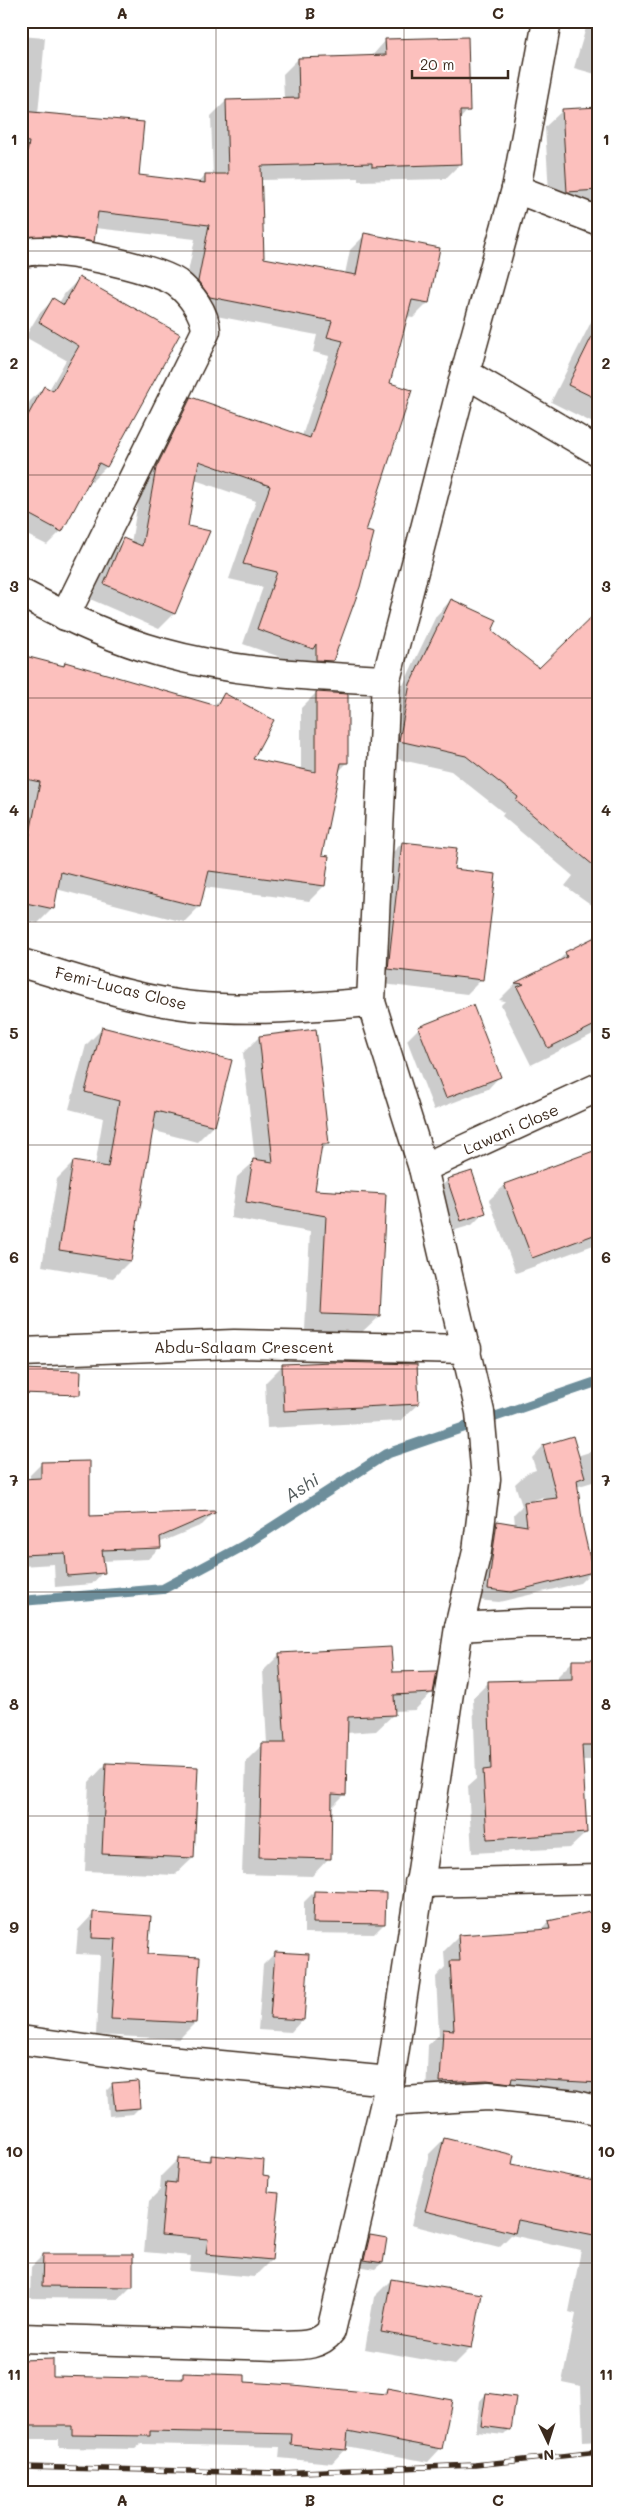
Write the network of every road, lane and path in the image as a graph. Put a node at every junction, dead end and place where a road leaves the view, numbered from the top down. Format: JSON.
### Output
{"nodes":[{"id":1,"x":547,"y":21,"type":"edge"},
{"id":2,"x":516,"y":189,"type":"junction"},
{"id":3,"x":599,"y":221,"type":"edge"},
{"id":4,"x":21,"y":254,"type":"edge"},
{"id":5,"x":465,"y":374,"type":"junction"},
{"id":6,"x":599,"y":452,"type":"edge"},
{"id":7,"x":21,"y":593,"type":"edge"},
{"id":8,"x":65,"y":616,"type":"junction"},
{"id":9,"x":386,"y":680,"type":"junction"},
{"id":10,"x":21,"y":963,"type":"edge"},
{"id":11,"x":371,"y":1002,"type":"junction"},
{"id":12,"x":599,"y":1088,"type":"edge"},
{"id":13,"x":423,"y":1168,"type":"junction"},
{"id":14,"x":467,"y":1349,"type":"junction"},
{"id":15,"x":21,"y":1352,"type":"edge"},
{"id":16,"x":599,"y":1623,"type":"edge"},
{"id":17,"x":459,"y":1627,"type":"junction"},
{"id":18,"x":599,"y":1879,"type":"edge"},
{"id":19,"x":419,"y":1883,"type":"junction"},
{"id":20,"x":21,"y":2040,"type":"edge"},
{"id":21,"x":388,"y":2091,"type":"junction"},
{"id":22,"x":599,"y":2111,"type":"edge"},
{"id":23,"x":21,"y":2338,"type":"edge"}],
"edges":[{"from":1,"to":2,"type":"street"},
{"from":2,"to":3,"type":"street"},
{"from":2,"to":5,"type":"street"},
{"from":4,"to":8,"type":"street"},
{"from":5,"to":6,"type":"street"},
{"from":5,"to":9,"type":"street"},
{"from":7,"to":8,"type":"street"},
{"from":8,"to":9,"type":"street"},
{"from":9,"to":11,"type":"street"},
{"from":10,"to":11,"type":"street","name":"Femi-Lucas Close"},
{"from":11,"to":13,"type":"street"},
{"from":12,"to":13,"type":"street","name":"Lawani Close"},
{"from":13,"to":14,"type":"street"},
{"from":14,"to":15,"type":"street","name":"Abdu-Salaam Crescent"},
{"from":14,"to":17,"type":"street"},
{"from":16,"to":17,"type":"street"},
{"from":17,"to":19,"type":"street"},
{"from":18,"to":19,"type":"street"},
{"from":19,"to":21,"type":"street"},
{"from":20,"to":21,"type":"street"},
{"from":21,"to":22,"type":"street"},
{"from":21,"to":23,"type":"street"}]}
